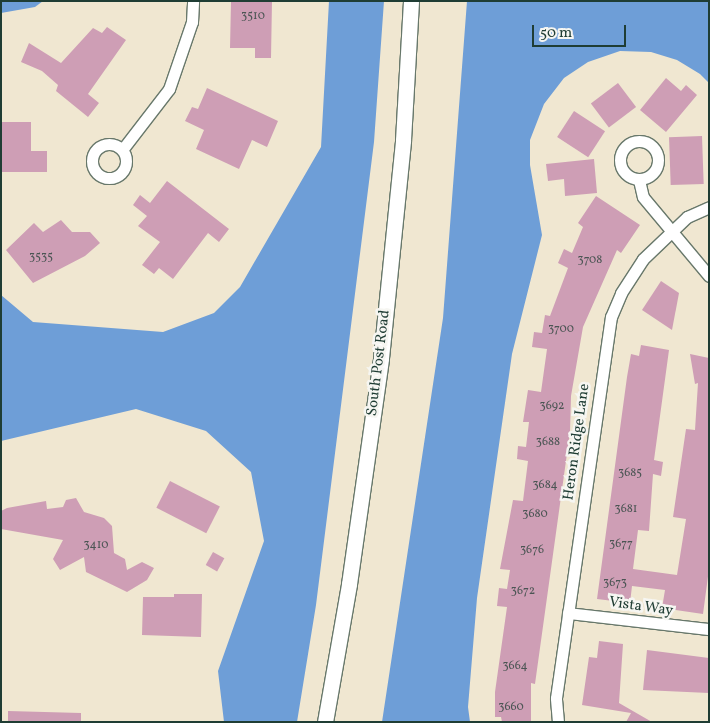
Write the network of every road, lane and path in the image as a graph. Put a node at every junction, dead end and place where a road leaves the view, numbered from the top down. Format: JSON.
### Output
{"nodes":[{"id":1,"x":193,"y":1,"type":"edge"},
{"id":2,"x":410,"y":1,"type":"edge"},
{"id":3,"x":122,"y":150,"type":"dead end"},
{"id":4,"x":639,"y":180,"type":"dead end"},
{"id":5,"x":709,"y":207,"type":"edge"},
{"id":6,"x":669,"y":232,"type":"junction"},
{"id":7,"x":709,"y":276,"type":"edge"},
{"id":8,"x":568,"y":613,"type":"junction"},
{"id":9,"x":709,"y":629,"type":"edge"},
{"id":10,"x":325,"y":722,"type":"edge"},
{"id":11,"x":558,"y":722,"type":"edge"}],
"edges":[{"from":1,"to":3,"type":"street"},
{"from":2,"to":10,"type":"street","name":"South Post Road"},
{"from":4,"to":6,"type":"street"},
{"from":5,"to":6,"type":"street","name":"Heron Ridge Lane"},
{"from":6,"to":7,"type":"street"},
{"from":6,"to":8,"type":"street","name":"Heron Ridge Lane"},
{"from":8,"to":9,"type":"street","name":"Vista Way"},
{"from":8,"to":11,"type":"street","name":"Heron Ridge Lane"}]}
